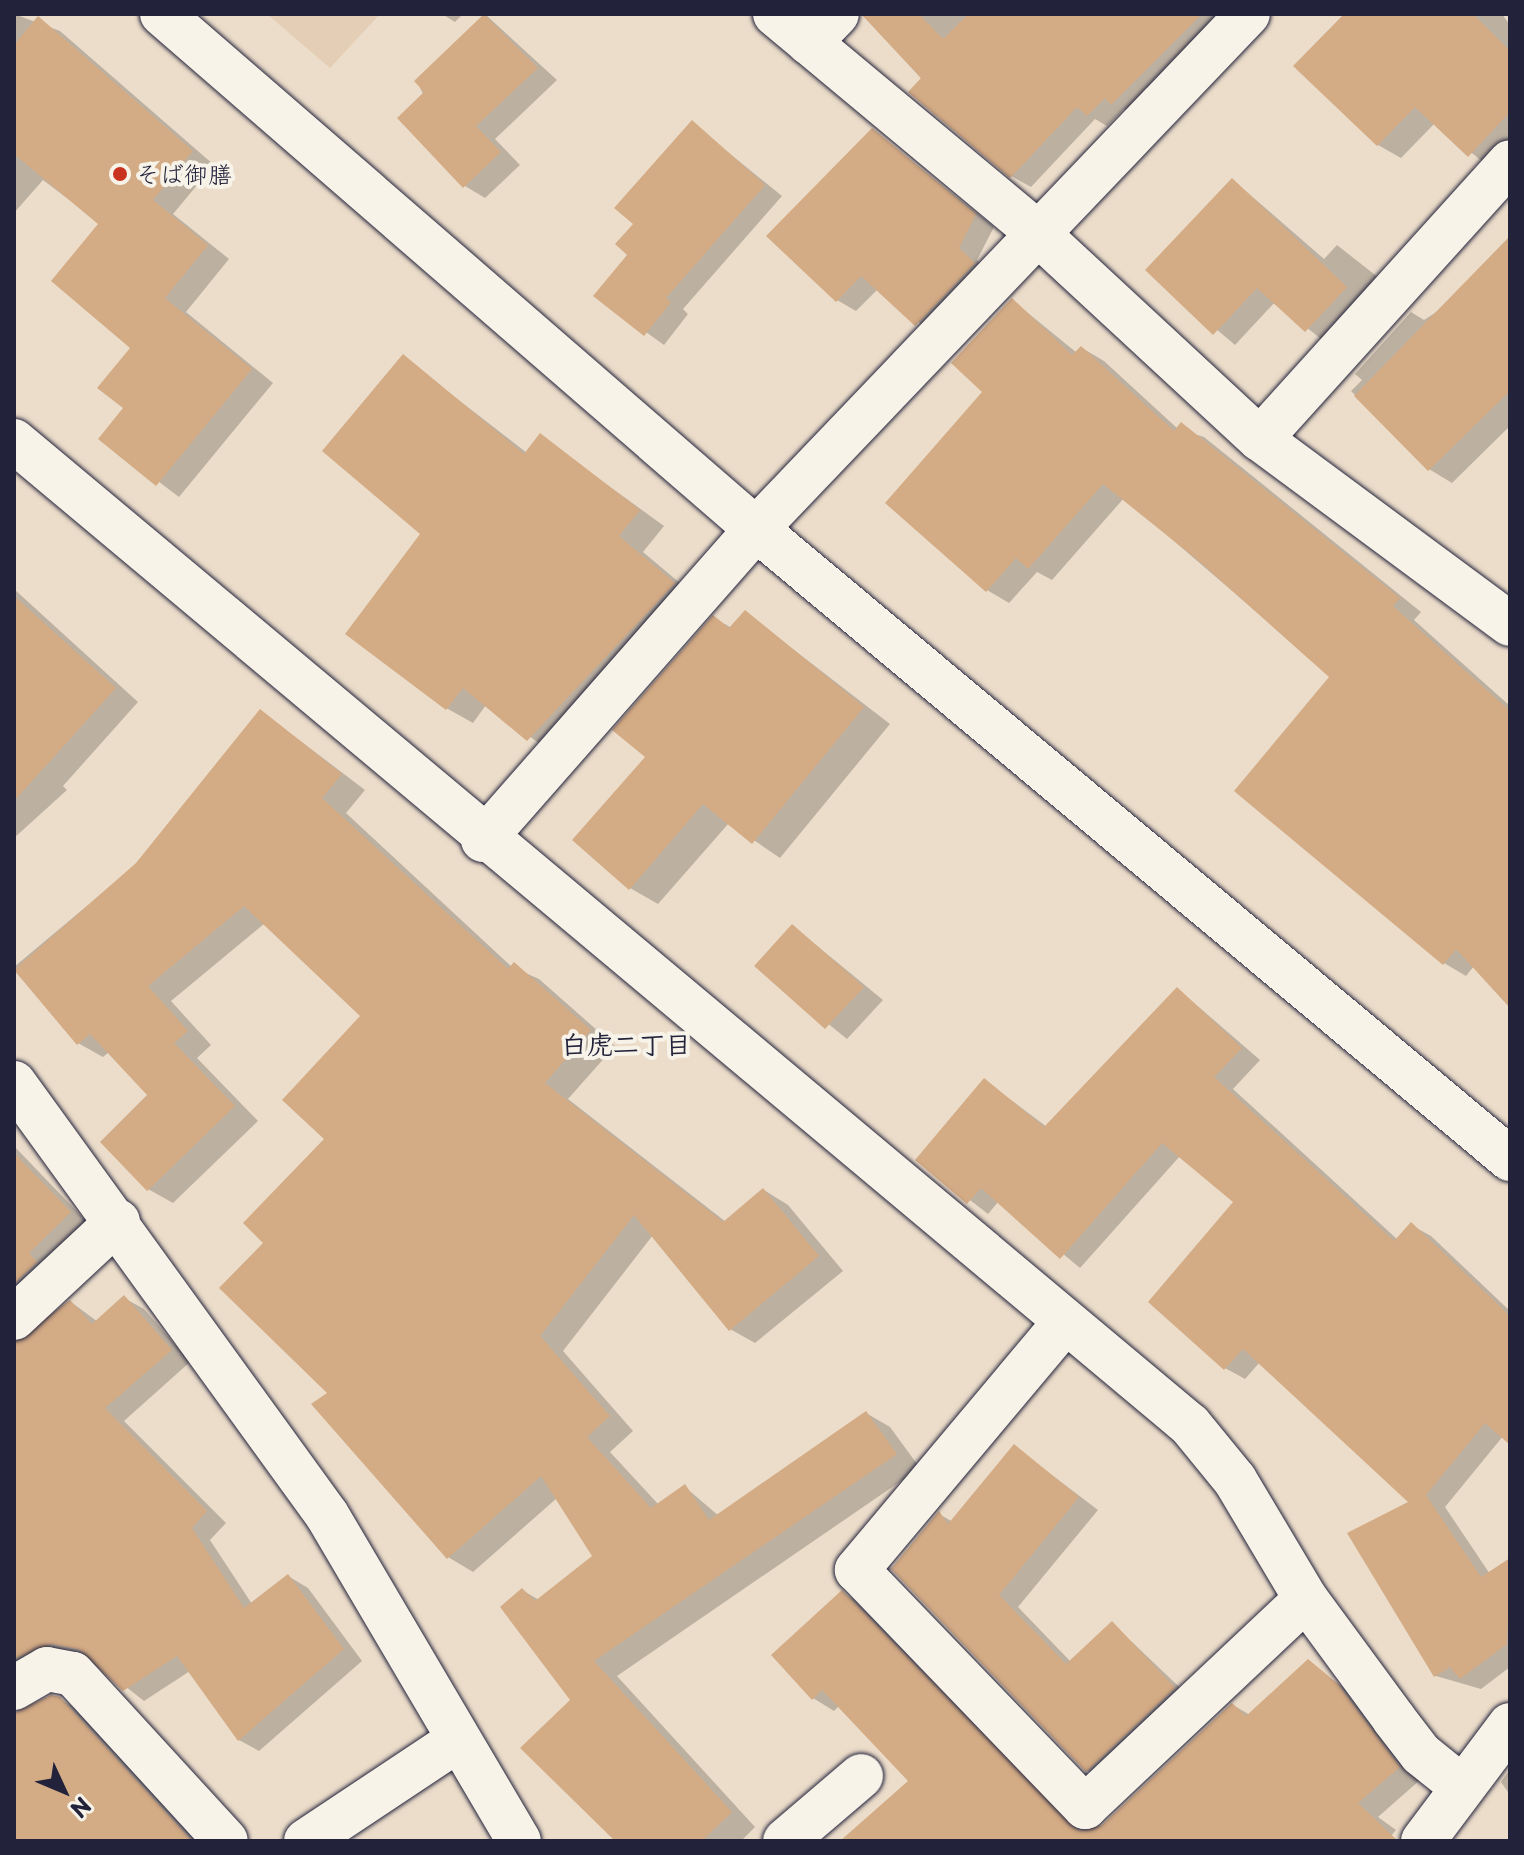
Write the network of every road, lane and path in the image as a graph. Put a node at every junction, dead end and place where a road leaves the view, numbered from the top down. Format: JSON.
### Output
{"nodes":[{"id":1,"x":162,"y":14,"type":"edge"},
{"id":2,"x":775,"y":14,"type":"edge"},
{"id":3,"x":1248,"y":14,"type":"edge"},
{"id":4,"x":823,"y":29,"type":"edge"},
{"id":5,"x":1510,"y":162,"type":"edge"},
{"id":6,"x":1035,"y":231,"type":"junction"},
{"id":7,"x":1260,"y":439,"type":"junction"},
{"id":8,"x":14,"y":441,"type":"edge"},
{"id":9,"x":756,"y":529,"type":"junction"},
{"id":10,"x":1510,"y":624,"type":"edge"},
{"id":11,"x":483,"y":840,"type":"junction"},
{"id":12,"x":14,"y":1083,"type":"edge"},
{"id":13,"x":1510,"y":1159,"type":"edge"},
{"id":14,"x":118,"y":1221,"type":"junction"},
{"id":15,"x":14,"y":1318,"type":"edge"},
{"id":16,"x":1065,"y":1322,"type":"junction"},
{"id":17,"x":1306,"y":1599,"type":"junction"},
{"id":18,"x":14,"y":1688,"type":"edge"},
{"id":19,"x":1510,"y":1725,"type":"edge"},
{"id":20,"x":458,"y":1740,"type":"junction"},
{"id":21,"x":861,"y":1776,"type":"dead end"},
{"id":22,"x":1462,"y":1787,"type":"junction"},
{"id":23,"x":226,"y":1841,"type":"edge"},
{"id":24,"x":306,"y":1841,"type":"edge"},
{"id":25,"x":519,"y":1841,"type":"edge"},
{"id":26,"x":785,"y":1841,"type":"edge"},
{"id":27,"x":1423,"y":1841,"type":"edge"}],
"edges":[{"from":1,"to":9,"type":"street"},
{"from":2,"to":4,"type":"street"},
{"from":3,"to":6,"type":"street"},
{"from":4,"to":6,"type":"street"},
{"from":5,"to":7,"type":"street"},
{"from":6,"to":7,"type":"street"},
{"from":6,"to":9,"type":"street"},
{"from":7,"to":10,"type":"street"},
{"from":8,"to":11,"type":"street"},
{"from":9,"to":11,"type":"street"},
{"from":9,"to":13,"type":"street"},
{"from":11,"to":16,"type":"street"},
{"from":12,"to":14,"type":"street"},
{"from":14,"to":15,"type":"street"},
{"from":14,"to":20,"type":"street"},
{"from":16,"to":17,"type":"street"},
{"from":16,"to":17,"type":"street"},
{"from":17,"to":22,"type":"street"},
{"from":18,"to":23,"type":"street"},
{"from":19,"to":22,"type":"street"},
{"from":20,"to":24,"type":"street"},
{"from":20,"to":25,"type":"street"},
{"from":21,"to":26,"type":"street"},
{"from":22,"to":27,"type":"street"}]}
